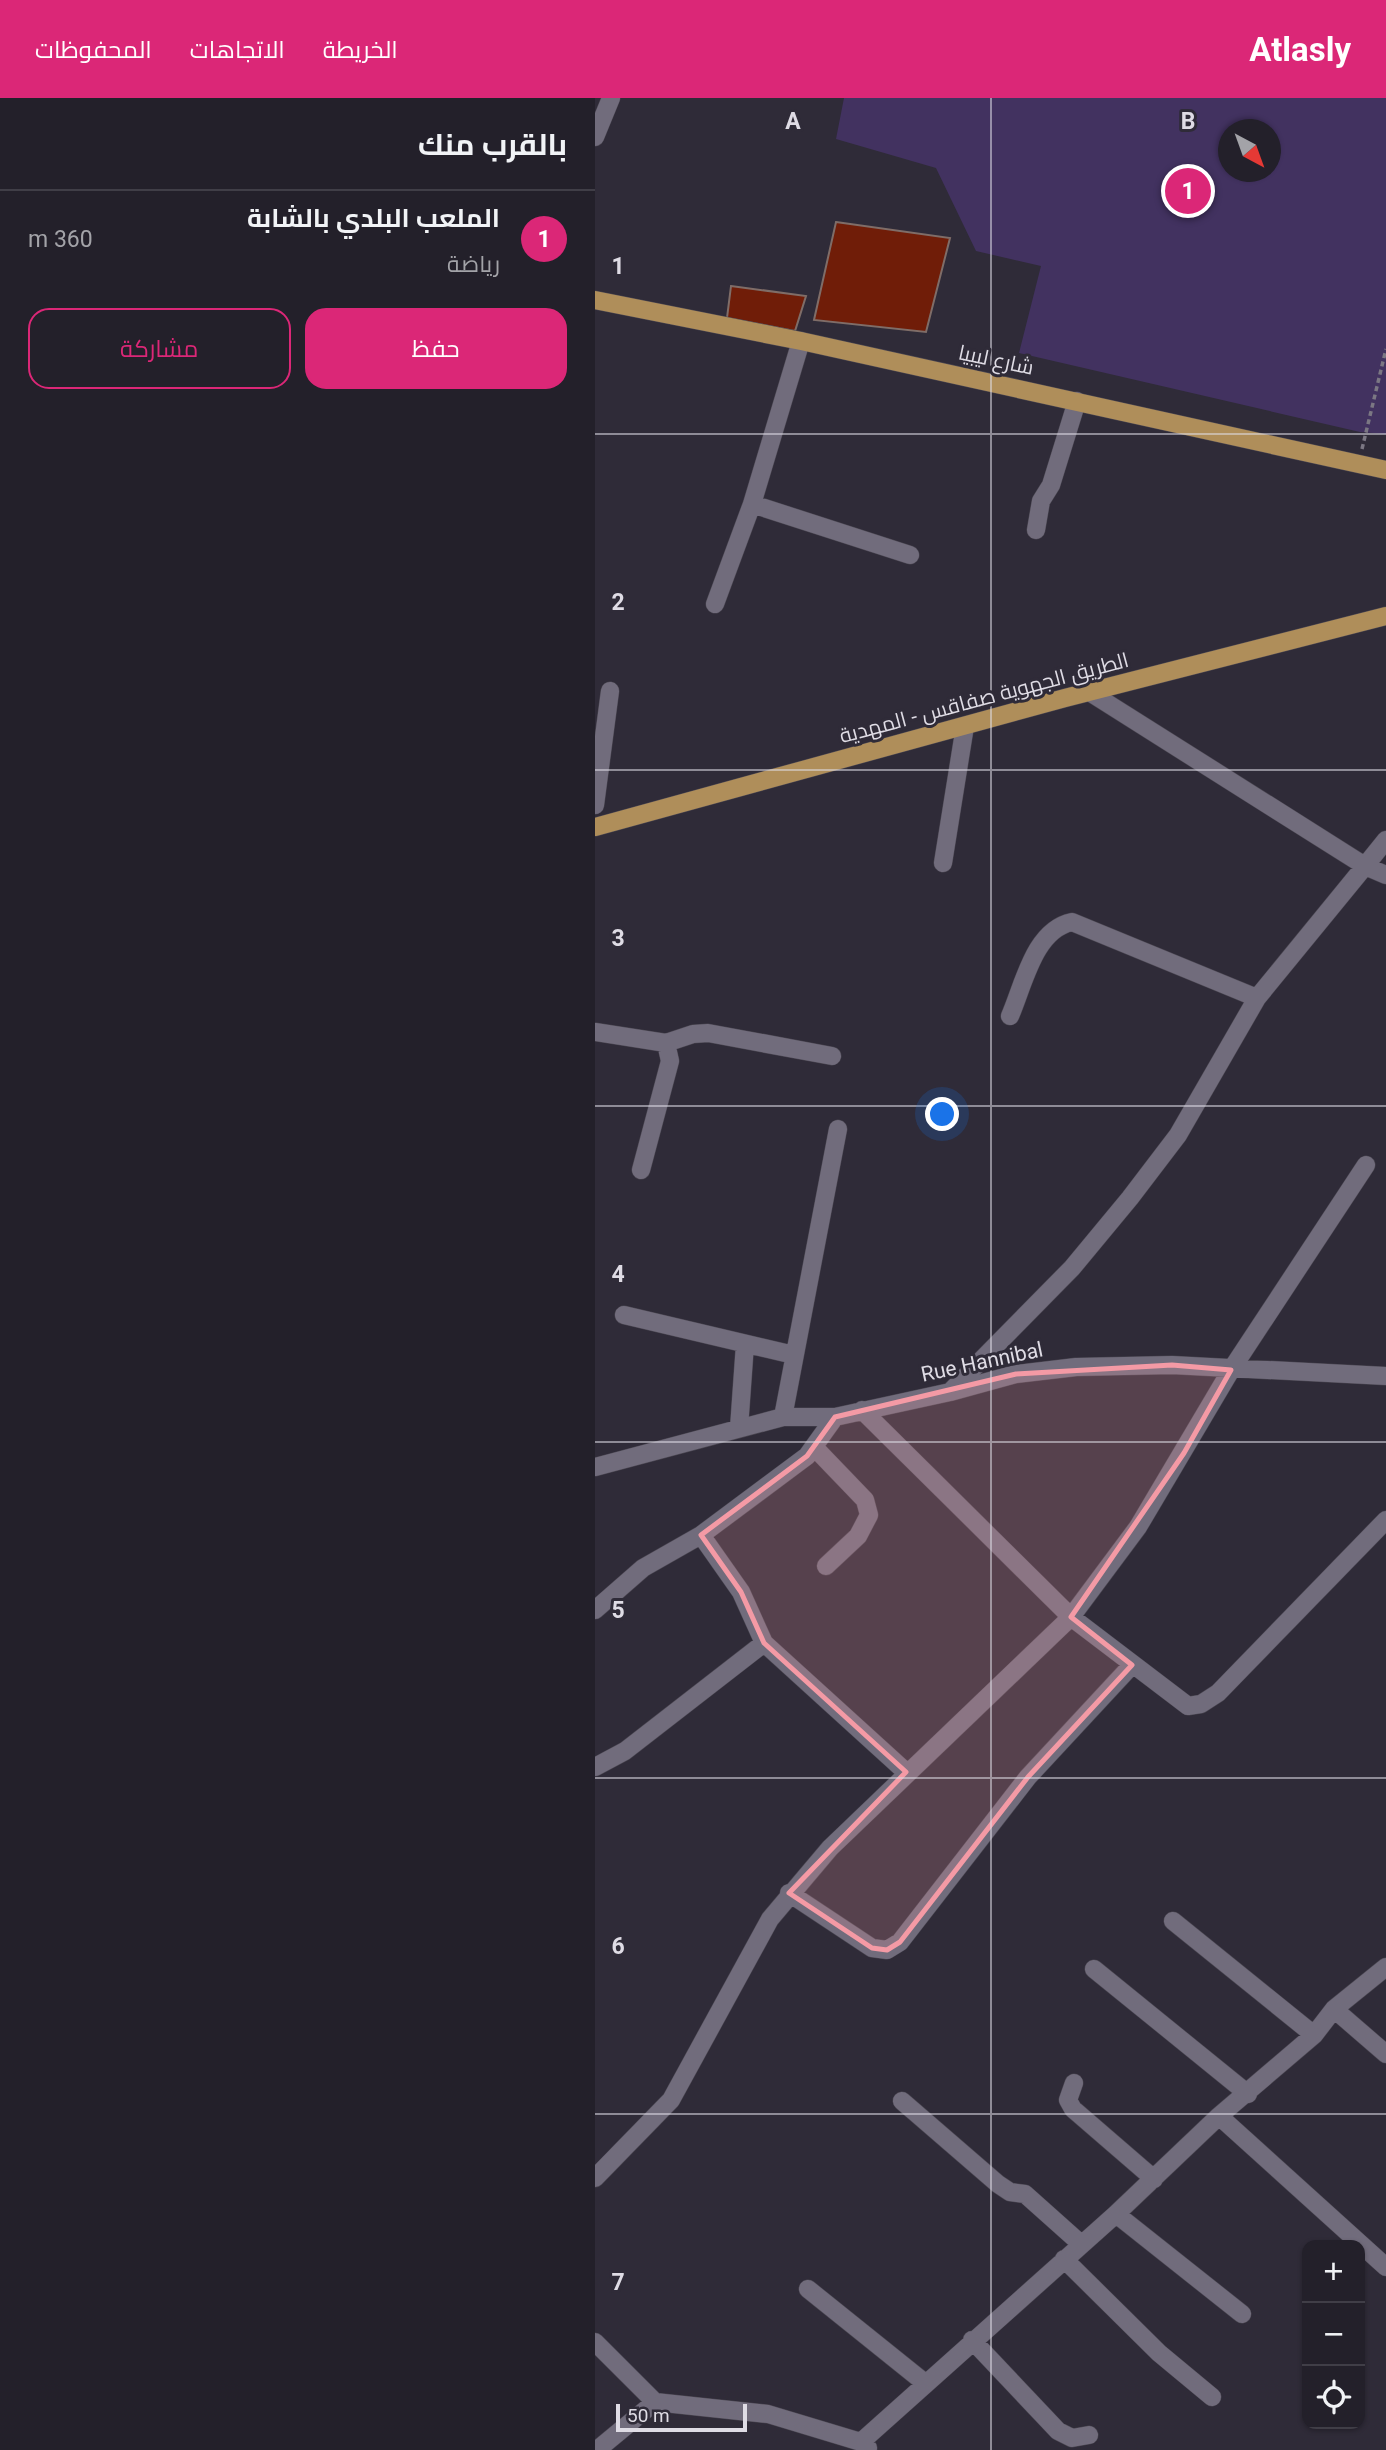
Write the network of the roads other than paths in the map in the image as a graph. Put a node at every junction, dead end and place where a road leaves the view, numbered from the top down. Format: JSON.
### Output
{"nodes":[{"id":1,"x":611,"y":98,"type":"edge"},
{"id":2,"x":595,"y":137,"type":"edge"},
{"id":3,"x":595,"y":300,"type":"edge"},
{"id":4,"x":801,"y":341,"type":"junction"},
{"id":5,"x":1077,"y":401,"type":"junction"},
{"id":6,"x":1386,"y":470,"type":"edge"},
{"id":7,"x":752,"y":504,"type":"junction"},
{"id":8,"x":1036,"y":530,"type":"dead end"},
{"id":9,"x":910,"y":555,"type":"dead end"},
{"id":10,"x":715,"y":604,"type":"dead end"},
{"id":11,"x":1386,"y":616,"type":"edge"},
{"id":12,"x":610,"y":691,"type":"dead end"},
{"id":13,"x":1091,"y":693,"type":"junction"},
{"id":14,"x":965,"y":726,"type":"junction"},
{"id":15,"x":595,"y":805,"type":"edge"},
{"id":16,"x":595,"y":827,"type":"edge"},
{"id":17,"x":1386,"y":840,"type":"edge"},
{"id":18,"x":943,"y":863,"type":"dead end"},
{"id":19,"x":1366,"y":866,"type":"junction"},
{"id":20,"x":1386,"y":875,"type":"edge"},
{"id":21,"x":1257,"y":998,"type":"junction"},
{"id":22,"x":1010,"y":1016,"type":"dead end"},
{"id":23,"x":595,"y":1031,"type":"edge"},
{"id":24,"x":666,"y":1043,"type":"junction"},
{"id":25,"x":832,"y":1056,"type":"dead end"},
{"id":26,"x":838,"y":1129,"type":"dead end"},
{"id":27,"x":1366,"y":1165,"type":"dead end"},
{"id":28,"x":641,"y":1170,"type":"dead end"},
{"id":29,"x":624,"y":1315,"type":"dead end"},
{"id":30,"x":745,"y":1343,"type":"junction"},
{"id":31,"x":795,"y":1355,"type":"junction"},
{"id":32,"x":1231,"y":1370,"type":"junction"},
{"id":33,"x":1386,"y":1376,"type":"edge"},
{"id":34,"x":950,"y":1392,"type":"junction"},
{"id":35,"x":862,"y":1410,"type":"junction"},
{"id":36,"x":783,"y":1417,"type":"junction"},
{"id":37,"x":835,"y":1417,"type":"junction"},
{"id":38,"x":739,"y":1428,"type":"junction"},
{"id":39,"x":815,"y":1448,"type":"junction"},
{"id":40,"x":595,"y":1467,"type":"edge"},
{"id":41,"x":1386,"y":1520,"type":"edge"},
{"id":42,"x":701,"y":1535,"type":"junction"},
{"id":43,"x":826,"y":1566,"type":"dead end"},
{"id":44,"x":595,"y":1609,"type":"edge"},
{"id":45,"x":1071,"y":1617,"type":"junction"},
{"id":46,"x":764,"y":1643,"type":"junction"},
{"id":47,"x":1132,"y":1665,"type":"junction"},
{"id":48,"x":595,"y":1767,"type":"edge"},
{"id":49,"x":906,"y":1772,"type":"junction"},
{"id":50,"x":789,"y":1893,"type":"junction"},
{"id":51,"x":1173,"y":1921,"type":"dead end"},
{"id":52,"x":1386,"y":1967,"type":"edge"},
{"id":53,"x":1094,"y":1969,"type":"dead end"},
{"id":54,"x":1334,"y":2009,"type":"junction"},
{"id":55,"x":1314,"y":2035,"type":"junction"},
{"id":56,"x":1386,"y":2054,"type":"edge"},
{"id":57,"x":1074,"y":2082,"type":"dead end"},
{"id":58,"x":1248,"y":2094,"type":"junction"},
{"id":59,"x":902,"y":2101,"type":"dead end"},
{"id":60,"x":1219,"y":2116,"type":"junction"},
{"id":61,"x":595,"y":2178,"type":"edge"},
{"id":62,"x":1154,"y":2179,"type":"junction"},
{"id":63,"x":1116,"y":2214,"type":"junction"},
{"id":64,"x":1081,"y":2244,"type":"junction"},
{"id":65,"x":1064,"y":2259,"type":"junction"},
{"id":66,"x":1386,"y":2267,"type":"edge"},
{"id":67,"x":808,"y":2289,"type":"dead end"},
{"id":68,"x":1243,"y":2314,"type":"dead end"},
{"id":69,"x":972,"y":2340,"type":"junction"},
{"id":70,"x":595,"y":2342,"type":"edge"},
{"id":71,"x":925,"y":2383,"type":"junction"},
{"id":72,"x":1212,"y":2397,"type":"dead end"},
{"id":73,"x":655,"y":2402,"type":"junction"},
{"id":74,"x":1089,"y":2435,"type":"dead end"},
{"id":75,"x":865,"y":2446,"type":"edge"},
{"id":76,"x":597,"y":2450,"type":"edge"}],
"edges":[{"from":1,"to":2,"type":"street"},
{"from":3,"to":4,"type":"main road","name":"شارع ليبيا"},
{"from":4,"to":5,"type":"main road","name":"شارع ليبيا"},
{"from":4,"to":7,"type":"street"},
{"from":5,"to":6,"type":"main road","name":"شارع ليبيا"},
{"from":5,"to":8,"type":"street"},
{"from":7,"to":9,"type":"street"},
{"from":7,"to":10,"type":"street"},
{"from":11,"to":13,"type":"main road","name":"الطريق الجهوية صفاقس - المهدية"},
{"from":12,"to":15,"type":"street"},
{"from":13,"to":14,"type":"main road","name":"الطريق الجهوية صفاقس - المهدية"},
{"from":13,"to":19,"type":"street"},
{"from":14,"to":16,"type":"main road","name":"الطريق الجهوية صفاقس - المهدية"},
{"from":14,"to":18,"type":"street"},
{"from":17,"to":19,"type":"street"},
{"from":19,"to":20,"type":"street"},
{"from":19,"to":21,"type":"street"},
{"from":21,"to":22,"type":"street"},
{"from":21,"to":34,"type":"street"},
{"from":23,"to":24,"type":"street"},
{"from":24,"to":25,"type":"street"},
{"from":24,"to":28,"type":"street"},
{"from":26,"to":31,"type":"street"},
{"from":27,"to":32,"type":"street"},
{"from":29,"to":30,"type":"street"},
{"from":30,"to":31,"type":"street"},
{"from":30,"to":38,"type":"street"},
{"from":31,"to":36,"type":"street"},
{"from":32,"to":33,"type":"street","name":"Rue Hannibal"},
{"from":32,"to":34,"type":"street","name":"Rue Hannibal"},
{"from":32,"to":45,"type":"street"},
{"from":34,"to":35,"type":"street","name":"Rue Hannibal"},
{"from":35,"to":37,"type":"street","name":"Rue Hannibal"},
{"from":35,"to":45,"type":"street"},
{"from":36,"to":37,"type":"street","name":"Rue Hannibal"},
{"from":36,"to":38,"type":"street","name":"Rue Hannibal"},
{"from":37,"to":39,"type":"street"},
{"from":38,"to":40,"type":"street","name":"Rue Hannibal"},
{"from":39,"to":42,"type":"street"},
{"from":39,"to":43,"type":"street"},
{"from":41,"to":47,"type":"street"},
{"from":42,"to":44,"type":"street"},
{"from":42,"to":46,"type":"street"},
{"from":45,"to":47,"type":"street"},
{"from":45,"to":49,"type":"street"},
{"from":46,"to":48,"type":"street"},
{"from":46,"to":49,"type":"street"},
{"from":47,"to":50,"type":"street"},
{"from":49,"to":50,"type":"street"},
{"from":50,"to":61,"type":"street"},
{"from":51,"to":55,"type":"street"},
{"from":52,"to":54,"type":"street"},
{"from":53,"to":58,"type":"street"},
{"from":54,"to":55,"type":"street"},
{"from":54,"to":56,"type":"street"},
{"from":55,"to":58,"type":"street"},
{"from":57,"to":62,"type":"street"},
{"from":58,"to":60,"type":"street"},
{"from":59,"to":64,"type":"street"},
{"from":60,"to":62,"type":"street"},
{"from":60,"to":66,"type":"street"},
{"from":62,"to":63,"type":"street"},
{"from":63,"to":64,"type":"street"},
{"from":63,"to":68,"type":"street"},
{"from":64,"to":65,"type":"street"},
{"from":65,"to":69,"type":"street"},
{"from":65,"to":72,"type":"street"},
{"from":67,"to":71,"type":"street"},
{"from":69,"to":71,"type":"street"},
{"from":69,"to":74,"type":"street"},
{"from":70,"to":73,"type":"street"},
{"from":71,"to":75,"type":"street"},
{"from":73,"to":75,"type":"street"},
{"from":73,"to":76,"type":"street"}]}
